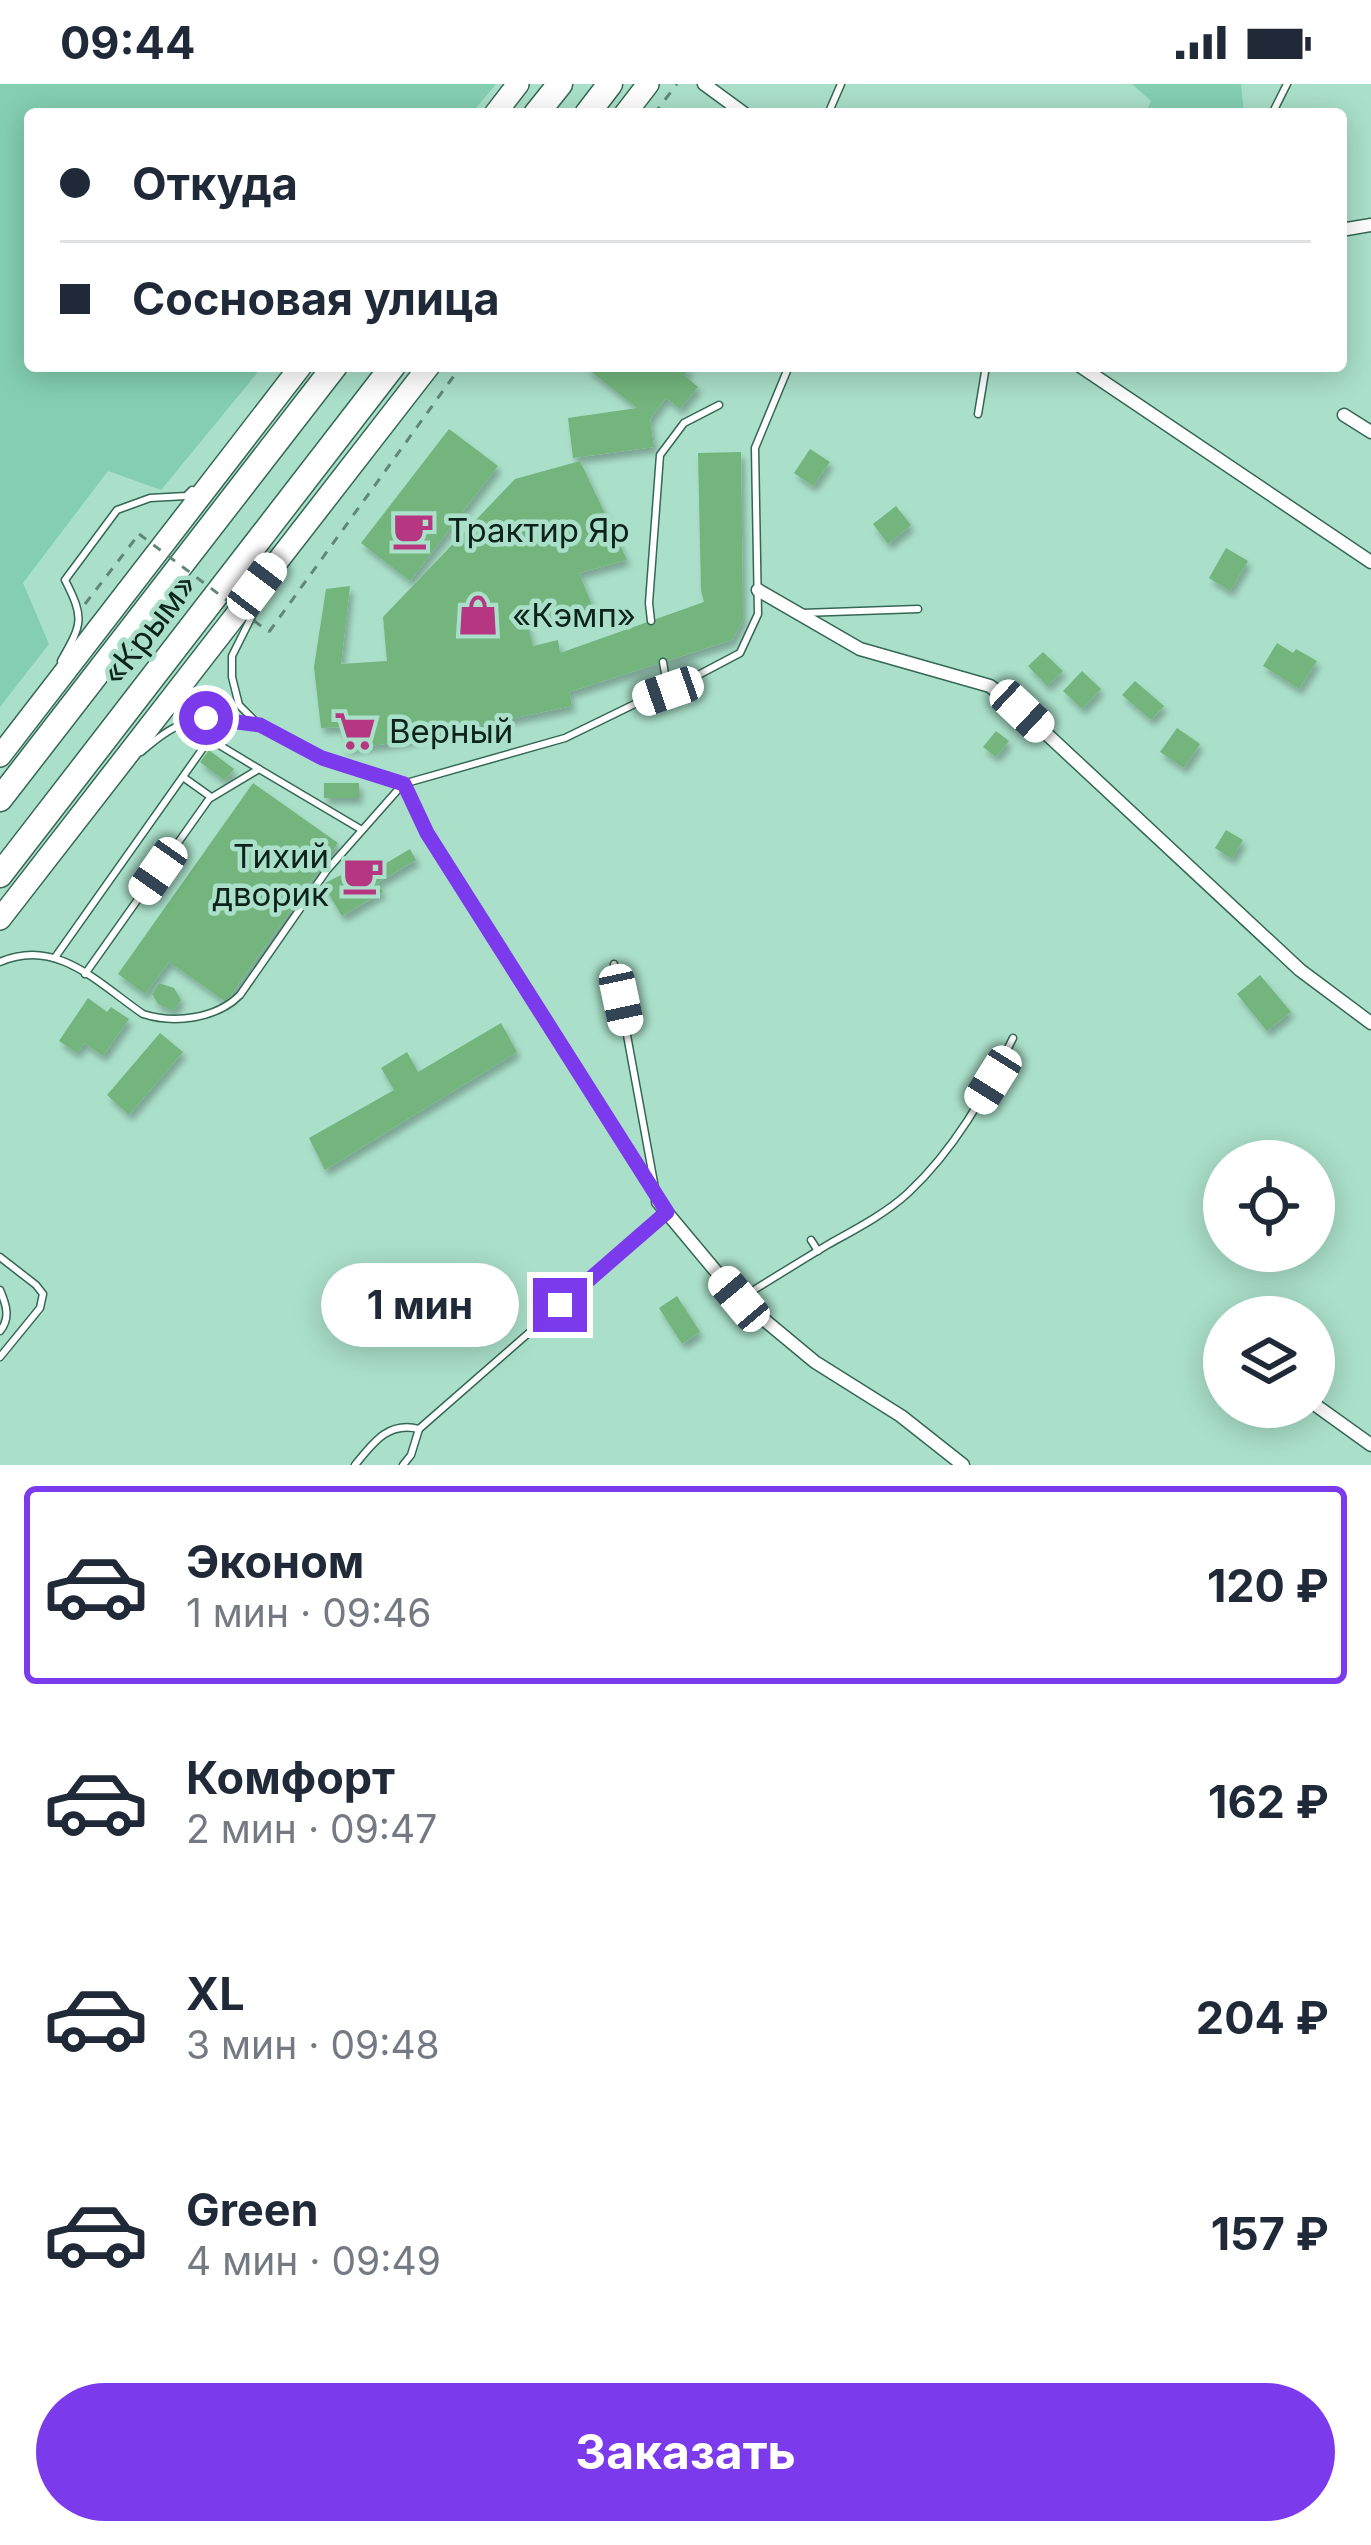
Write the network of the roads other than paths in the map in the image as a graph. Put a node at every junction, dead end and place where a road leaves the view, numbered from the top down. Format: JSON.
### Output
{"nodes":[{"id":1,"x":518,"y":84,"type":"edge"},
{"id":2,"x":560,"y":84,"type":"edge"},
{"id":3,"x":610,"y":84,"type":"edge"},
{"id":4,"x":704,"y":84,"type":"edge"},
{"id":5,"x":500,"y":108,"type":"edge"},
{"id":6,"x":541,"y":108,"type":"edge"},
{"id":7,"x":592,"y":108,"type":"edge"},
{"id":8,"x":737,"y":108,"type":"edge"},
{"id":9,"x":296,"y":372,"type":"edge"},
{"id":10,"x":330,"y":372,"type":"edge"},
{"id":11,"x":388,"y":372,"type":"edge"},
{"id":12,"x":424,"y":372,"type":"edge"},
{"id":13,"x":787,"y":372,"type":"edge"},
{"id":14,"x":985,"y":372,"type":"edge"},
{"id":15,"x":1089,"y":372,"type":"edge"},
{"id":16,"x":719,"y":405,"type":"dead end"},
{"id":17,"x":978,"y":414,"type":"dead end"},
{"id":18,"x":1344,"y":415,"type":"dead end"},
{"id":19,"x":254,"y":427,"type":"junction"},
{"id":20,"x":1371,"y":432,"type":"edge"},
{"id":21,"x":285,"y":550,"type":"junction"},
{"id":22,"x":1371,"y":562,"type":"edge"},
{"id":23,"x":758,"y":590,"type":"junction"},
{"id":24,"x":918,"y":609,"type":"dead end"},
{"id":25,"x":797,"y":613,"type":"junction"},
{"id":26,"x":651,"y":621,"type":"dead end"},
{"id":27,"x":663,"y":662,"type":"dead end"},
{"id":28,"x":668,"y":691,"type":"junction"},
{"id":29,"x":32,"y":715,"type":"junction"},
{"id":30,"x":224,"y":720,"type":"junction"},
{"id":31,"x":260,"y":725,"type":"junction"},
{"id":32,"x":210,"y":740,"type":"junction"},
{"id":33,"x":0,"y":756,"type":"edge"},
{"id":34,"x":260,"y":769,"type":"junction"},
{"id":35,"x":183,"y":777,"type":"junction"},
{"id":36,"x":404,"y":784,"type":"junction"},
{"id":37,"x":102,"y":786,"type":"junction"},
{"id":38,"x":212,"y":797,"type":"junction"},
{"id":39,"x":0,"y":799,"type":"edge"},
{"id":40,"x":362,"y":830,"type":"junction"},
{"id":41,"x":0,"y":875,"type":"edge"},
{"id":42,"x":0,"y":919,"type":"edge"},
{"id":43,"x":56,"y":956,"type":"junction"},
{"id":44,"x":0,"y":962,"type":"edge"},
{"id":45,"x":614,"y":964,"type":"dead end"},
{"id":46,"x":85,"y":974,"type":"junction"},
{"id":47,"x":1371,"y":1023,"type":"edge"},
{"id":48,"x":1013,"y":1038,"type":"dead end"},
{"id":49,"x":662,"y":1207,"type":"junction"},
{"id":50,"x":811,"y":1240,"type":"dead end"},
{"id":51,"x":818,"y":1251,"type":"junction"},
{"id":52,"x":0,"y":1257,"type":"edge"},
{"id":53,"x":0,"y":1291,"type":"edge"},
{"id":54,"x":739,"y":1299,"type":"junction"},
{"id":55,"x":0,"y":1330,"type":"edge"},
{"id":56,"x":0,"y":1357,"type":"edge"},
{"id":57,"x":1335,"y":1419,"type":"edge"},
{"id":58,"x":419,"y":1429,"type":"junction"},
{"id":59,"x":1371,"y":1445,"type":"edge"},
{"id":60,"x":355,"y":1465,"type":"edge"},
{"id":61,"x":403,"y":1465,"type":"edge"},
{"id":62,"x":963,"y":1465,"type":"edge"}],
"edges":[{"from":1,"to":5,"type":"main road"},
{"from":2,"to":6,"type":"highway"},
{"from":3,"to":7,"type":"highway"},
{"from":4,"to":8,"type":"street"},
{"from":9,"to":19,"type":"main road"},
{"from":10,"to":39,"type":"highway","name":"«Крым»"},
{"from":11,"to":41,"type":"highway","name":"«Крым»"},
{"from":12,"to":21,"type":"main road"},
{"from":13,"to":23,"type":"lane"},
{"from":14,"to":17,"type":"lane"},
{"from":15,"to":22,"type":"street"},
{"from":16,"to":26,"type":"lane"},
{"from":18,"to":20,"type":"street"},
{"from":19,"to":29,"type":"main road"},
{"from":19,"to":29,"type":"lane"},
{"from":21,"to":31,"type":"lane"},
{"from":21,"to":37,"type":"main road"},
{"from":23,"to":25,"type":"street"},
{"from":23,"to":28,"type":"lane"},
{"from":24,"to":25,"type":"lane"},
{"from":25,"to":47,"type":"street"},
{"from":27,"to":28,"type":"lane"},
{"from":28,"to":36,"type":"lane"},
{"from":29,"to":33,"type":"main road"},
{"from":30,"to":31,"type":"lane"},
{"from":30,"to":32,"type":"lane"},
{"from":30,"to":37,"type":"lane"},
{"from":31,"to":36,"type":"lane"},
{"from":32,"to":34,"type":"lane"},
{"from":32,"to":35,"type":"lane"},
{"from":34,"to":38,"type":"lane"},
{"from":34,"to":40,"type":"lane"},
{"from":35,"to":38,"type":"lane"},
{"from":35,"to":43,"type":"lane"},
{"from":36,"to":40,"type":"lane"},
{"from":36,"to":49,"type":"lane"},
{"from":37,"to":42,"type":"main road"},
{"from":38,"to":46,"type":"lane"},
{"from":40,"to":46,"type":"lane"},
{"from":43,"to":44,"type":"lane"},
{"from":43,"to":46,"type":"lane"},
{"from":45,"to":49,"type":"lane"},
{"from":48,"to":51,"type":"lane"},
{"from":49,"to":54,"type":"street"},
{"from":49,"to":58,"type":"lane"},
{"from":50,"to":51,"type":"lane"},
{"from":51,"to":54,"type":"lane"},
{"from":52,"to":56,"type":"lane"},
{"from":53,"to":55,"type":"lane"},
{"from":54,"to":62,"type":"street"},
{"from":57,"to":59,"type":"street"},
{"from":58,"to":60,"type":"lane"},
{"from":58,"to":61,"type":"lane"}]}
